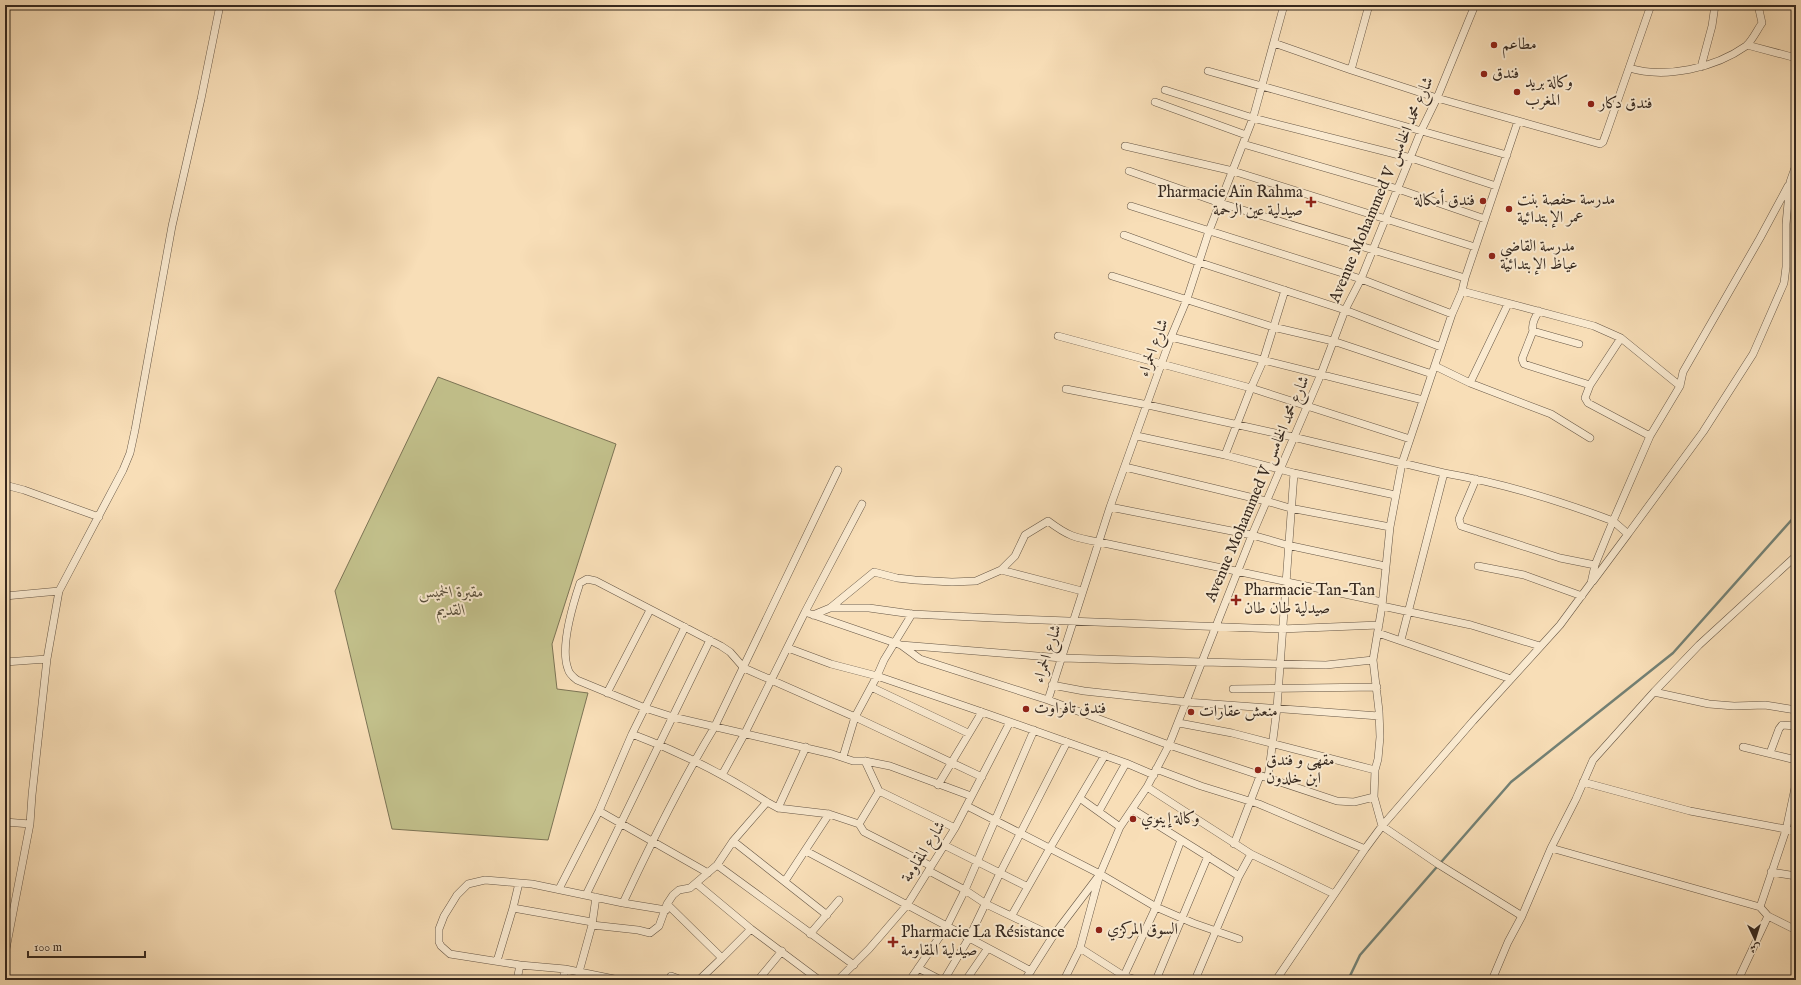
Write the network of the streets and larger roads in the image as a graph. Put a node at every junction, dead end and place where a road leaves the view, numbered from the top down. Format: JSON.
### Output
{"nodes":[{"id":1,"x":220,"y":5,"type":"edge"},
{"id":2,"x":1284,"y":5,"type":"edge"},
{"id":3,"x":1369,"y":5,"type":"edge"},
{"id":4,"x":1475,"y":5,"type":"edge"},
{"id":5,"x":1651,"y":5,"type":"edge"},
{"id":6,"x":1714,"y":5,"type":"edge"},
{"id":7,"x":1758,"y":5,"type":"edge"},
{"id":8,"x":1274,"y":43,"type":"junction"},
{"id":9,"x":1747,"y":45,"type":"junction"},
{"id":10,"x":1796,"y":58,"type":"edge"},
{"id":11,"x":1701,"y":67,"type":"junction"},
{"id":12,"x":1629,"y":68,"type":"junction"},
{"id":13,"x":1350,"y":70,"type":"junction"},
{"id":14,"x":1208,"y":71,"type":"dead end"},
{"id":15,"x":1262,"y":87,"type":"junction"},
{"id":16,"x":1164,"y":90,"type":"dead end"},
{"id":17,"x":1437,"y":98,"type":"junction"},
{"id":18,"x":1156,"y":102,"type":"dead end"},
{"id":19,"x":1253,"y":118,"type":"junction"},
{"id":20,"x":1518,"y":121,"type":"junction"},
{"id":21,"x":1421,"y":131,"type":"junction"},
{"id":22,"x":1246,"y":136,"type":"junction"},
{"id":23,"x":1243,"y":144,"type":"junction"},
{"id":24,"x":1125,"y":146,"type":"dead end"},
{"id":25,"x":1507,"y":155,"type":"junction"},
{"id":26,"x":1411,"y":158,"type":"junction"},
{"id":27,"x":1796,"y":165,"type":"edge"},
{"id":28,"x":1129,"y":171,"type":"dead end"},
{"id":29,"x":1233,"y":171,"type":"junction"},
{"id":30,"x":1790,"y":182,"type":"junction"},
{"id":31,"x":1496,"y":186,"type":"junction"},
{"id":32,"x":1398,"y":189,"type":"junction"},
{"id":33,"x":1220,"y":203,"type":"junction"},
{"id":34,"x":1131,"y":206,"type":"dead end"},
{"id":35,"x":1485,"y":219,"type":"junction"},
{"id":36,"x":1385,"y":220,"type":"junction"},
{"id":37,"x":1209,"y":232,"type":"junction"},
{"id":38,"x":1124,"y":236,"type":"dead end"},
{"id":39,"x":1475,"y":247,"type":"junction"},
{"id":40,"x":1373,"y":250,"type":"junction"},
{"id":41,"x":1198,"y":262,"type":"junction"},
{"id":42,"x":1112,"y":276,"type":"dead end"},
{"id":43,"x":1465,"y":278,"type":"junction"},
{"id":44,"x":1361,"y":279,"type":"junction"},
{"id":45,"x":1285,"y":290,"type":"junction"},
{"id":46,"x":1462,"y":291,"type":"junction"},
{"id":47,"x":1187,"y":299,"type":"junction"},
{"id":48,"x":1508,"y":304,"type":"junction"},
{"id":49,"x":1345,"y":310,"type":"junction"},
{"id":50,"x":1539,"y":311,"type":"junction"},
{"id":51,"x":1452,"y":314,"type":"junction"},
{"id":52,"x":1273,"y":327,"type":"junction"},
{"id":53,"x":1534,"y":331,"type":"junction"},
{"id":54,"x":1058,"y":336,"type":"dead end"},
{"id":55,"x":1171,"y":337,"type":"junction"},
{"id":56,"x":1621,"y":338,"type":"junction"},
{"id":57,"x":1333,"y":341,"type":"junction"},
{"id":58,"x":1579,"y":344,"type":"dead end"},
{"id":59,"x":1441,"y":346,"type":"junction"},
{"id":60,"x":1263,"y":361,"type":"junction"},
{"id":61,"x":1163,"y":364,"type":"junction"},
{"id":62,"x":1435,"y":366,"type":"junction"},
{"id":63,"x":1321,"y":374,"type":"junction"},
{"id":64,"x":1432,"y":374,"type":"junction"},
{"id":65,"x":1470,"y":383,"type":"junction"},
{"id":66,"x":1590,"y":385,"type":"junction"},
{"id":67,"x":1680,"y":386,"type":"junction"},
{"id":68,"x":1251,"y":388,"type":"junction"},
{"id":69,"x":1066,"y":389,"type":"dead end"},
{"id":70,"x":1423,"y":400,"type":"junction"},
{"id":71,"x":1148,"y":405,"type":"junction"},
{"id":72,"x":1308,"y":405,"type":"junction"},
{"id":73,"x":1236,"y":426,"type":"junction"},
{"id":74,"x":1136,"y":436,"type":"junction"},
{"id":75,"x":1650,"y":436,"type":"junction"},
{"id":76,"x":1293,"y":437,"type":"junction"},
{"id":77,"x":1590,"y":438,"type":"dead end"},
{"id":78,"x":1410,"y":439,"type":"junction"},
{"id":79,"x":1225,"y":455,"type":"junction"},
{"id":80,"x":1402,"y":463,"type":"junction"},
{"id":81,"x":1125,"y":467,"type":"junction"},
{"id":82,"x":1281,"y":469,"type":"junction"},
{"id":83,"x":838,"y":470,"type":"dead end"},
{"id":84,"x":1294,"y":473,"type":"junction"},
{"id":85,"x":1444,"y":473,"type":"junction"},
{"id":86,"x":1476,"y":479,"type":"junction"},
{"id":87,"x":5,"y":486,"type":"edge"},
{"id":88,"x":1395,"y":495,"type":"junction"},
{"id":89,"x":1266,"y":501,"type":"junction"},
{"id":90,"x":862,"y":504,"type":"dead end"},
{"id":91,"x":1110,"y":507,"type":"junction"},
{"id":92,"x":1290,"y":508,"type":"junction"},
{"id":93,"x":99,"y":517,"type":"junction"},
{"id":94,"x":1613,"y":521,"type":"junction"},
{"id":95,"x":1390,"y":527,"type":"junction"},
{"id":96,"x":1628,"y":534,"type":"junction"},
{"id":97,"x":1252,"y":535,"type":"junction"},
{"id":98,"x":1099,"y":542,"type":"junction"},
{"id":99,"x":1288,"y":545,"type":"junction"},
{"id":100,"x":1796,"y":556,"type":"edge"},
{"id":101,"x":1595,"y":565,"type":"junction"},
{"id":102,"x":1386,"y":566,"type":"junction"},
{"id":103,"x":1478,"y":566,"type":"dead end"},
{"id":104,"x":1001,"y":570,"type":"junction"},
{"id":105,"x":1238,"y":572,"type":"junction"},
{"id":106,"x":1285,"y":581,"type":"junction"},
{"id":107,"x":1591,"y":583,"type":"junction"},
{"id":108,"x":59,"y":591,"type":"junction"},
{"id":109,"x":1082,"y":591,"type":"junction"},
{"id":110,"x":5,"y":596,"type":"edge"},
{"id":111,"x":1582,"y":596,"type":"junction"},
{"id":112,"x":1382,"y":604,"type":"junction"},
{"id":113,"x":830,"y":608,"type":"junction"},
{"id":114,"x":650,"y":610,"type":"junction"},
{"id":115,"x":1409,"y":610,"type":"junction"},
{"id":116,"x":805,"y":612,"type":"junction"},
{"id":117,"x":912,"y":614,"type":"junction"},
{"id":118,"x":813,"y":615,"type":"junction"},
{"id":119,"x":1074,"y":621,"type":"junction"},
{"id":120,"x":1379,"y":625,"type":"junction"},
{"id":121,"x":1216,"y":626,"type":"junction"},
{"id":122,"x":685,"y":627,"type":"junction"},
{"id":123,"x":1282,"y":629,"type":"junction"},
{"id":124,"x":1378,"y":633,"type":"junction"},
{"id":125,"x":710,"y":640,"type":"junction"},
{"id":126,"x":1401,"y":640,"type":"junction"},
{"id":127,"x":897,"y":644,"type":"junction"},
{"id":128,"x":1540,"y":646,"type":"junction"},
{"id":129,"x":788,"y":648,"type":"junction"},
{"id":130,"x":1062,"y":658,"type":"junction"},
{"id":131,"x":47,"y":659,"type":"junction"},
{"id":132,"x":1373,"y":660,"type":"junction"},
{"id":133,"x":5,"y":662,"type":"edge"},
{"id":134,"x":1203,"y":662,"type":"junction"},
{"id":135,"x":1280,"y":663,"type":"junction"},
{"id":136,"x":744,"y":668,"type":"junction"},
{"id":137,"x":877,"y":676,"type":"junction"},
{"id":138,"x":1511,"y":679,"type":"junction"},
{"id":139,"x":771,"y":680,"type":"junction"},
{"id":140,"x":1052,"y":685,"type":"junction"},
{"id":141,"x":871,"y":687,"type":"junction"},
{"id":142,"x":1377,"y":687,"type":"junction"},
{"id":143,"x":1278,"y":688,"type":"junction"},
{"id":144,"x":1233,"y":689,"type":"dead end"},
{"id":145,"x":1654,"y":692,"type":"junction"},
{"id":146,"x":607,"y":693,"type":"junction"},
{"id":147,"x":1048,"y":700,"type":"junction"},
{"id":148,"x":1186,"y":702,"type":"junction"},
{"id":149,"x":645,"y":708,"type":"junction"},
{"id":150,"x":1277,"y":708,"type":"junction"},
{"id":151,"x":1796,"y":710,"type":"edge"},
{"id":152,"x":982,"y":712,"type":"junction"},
{"id":153,"x":1379,"y":716,"type":"junction"},
{"id":154,"x":673,"y":717,"type":"junction"},
{"id":155,"x":855,"y":717,"type":"junction"},
{"id":156,"x":1010,"y":722,"type":"junction"},
{"id":157,"x":1179,"y":723,"type":"junction"},
{"id":158,"x":1796,"y":726,"type":"edge"},
{"id":159,"x":714,"y":728,"type":"junction"},
{"id":160,"x":1034,"y":730,"type":"junction"},
{"id":161,"x":745,"y":733,"type":"junction"},
{"id":162,"x":968,"y":733,"type":"junction"},
{"id":163,"x":632,"y":734,"type":"junction"},
{"id":164,"x":1067,"y":742,"type":"junction"},
{"id":165,"x":1272,"y":744,"type":"junction"},
{"id":166,"x":660,"y":745,"type":"junction"},
{"id":167,"x":1169,"y":745,"type":"junction"},
{"id":168,"x":1743,"y":747,"type":"dead end"},
{"id":169,"x":806,"y":748,"type":"junction"},
{"id":170,"x":1770,"y":753,"type":"junction"},
{"id":171,"x":1105,"y":756,"type":"junction"},
{"id":172,"x":843,"y":757,"type":"junction"},
{"id":173,"x":695,"y":760,"type":"junction"},
{"id":174,"x":1796,"y":760,"type":"edge"},
{"id":175,"x":865,"y":761,"type":"junction"},
{"id":176,"x":951,"y":762,"type":"junction"},
{"id":177,"x":1126,"y":763,"type":"junction"},
{"id":178,"x":1375,"y":770,"type":"junction"},
{"id":179,"x":1155,"y":772,"type":"junction"},
{"id":180,"x":722,"y":775,"type":"junction"},
{"id":181,"x":1260,"y":776,"type":"junction"},
{"id":182,"x":982,"y":777,"type":"junction"},
{"id":183,"x":1268,"y":778,"type":"junction"},
{"id":184,"x":1583,"y":782,"type":"junction"},
{"id":185,"x":1796,"y":783,"type":"edge"},
{"id":186,"x":938,"y":785,"type":"junction"},
{"id":187,"x":1147,"y":787,"type":"junction"},
{"id":188,"x":879,"y":792,"type":"junction"},
{"id":189,"x":971,"y":796,"type":"junction"},
{"id":190,"x":1374,"y":797,"type":"junction"},
{"id":191,"x":1081,"y":798,"type":"junction"},
{"id":192,"x":767,"y":802,"type":"junction"},
{"id":193,"x":1250,"y":802,"type":"junction"},
{"id":194,"x":967,"y":806,"type":"junction"},
{"id":195,"x":778,"y":808,"type":"junction"},
{"id":196,"x":1132,"y":809,"type":"junction"},
{"id":197,"x":1099,"y":811,"type":"junction"},
{"id":198,"x":599,"y":812,"type":"junction"},
{"id":199,"x":829,"y":814,"type":"junction"},
{"id":200,"x":994,"y":821,"type":"junction"},
{"id":201,"x":5,"y":822,"type":"edge"},
{"id":202,"x":30,"y":824,"type":"junction"},
{"id":203,"x":620,"y":824,"type":"junction"},
{"id":204,"x":859,"y":824,"type":"junction"},
{"id":205,"x":1382,"y":826,"type":"junction"},
{"id":206,"x":1120,"y":827,"type":"junction"},
{"id":207,"x":955,"y":828,"type":"junction"},
{"id":208,"x":1786,"y":830,"type":"junction"},
{"id":209,"x":1796,"y":832,"type":"edge"},
{"id":210,"x":1020,"y":834,"type":"junction"},
{"id":211,"x":652,"y":840,"type":"junction"},
{"id":212,"x":1181,"y":840,"type":"junction"},
{"id":213,"x":733,"y":841,"type":"junction"},
{"id":214,"x":1234,"y":844,"type":"junction"},
{"id":215,"x":944,"y":845,"type":"junction"},
{"id":216,"x":1050,"y":848,"type":"junction"},
{"id":217,"x":1550,"y":848,"type":"junction"},
{"id":218,"x":1365,"y":849,"type":"junction"},
{"id":219,"x":806,"y":851,"type":"junction"},
{"id":220,"x":1251,"y":854,"type":"junction"},
{"id":221,"x":1208,"y":856,"type":"junction"},
{"id":222,"x":978,"y":862,"type":"junction"},
{"id":223,"x":717,"y":865,"type":"junction"},
{"id":224,"x":930,"y":868,"type":"junction"},
{"id":225,"x":1771,"y":872,"type":"junction"},
{"id":226,"x":708,"y":873,"type":"junction"},
{"id":227,"x":1000,"y":873,"type":"junction"},
{"id":228,"x":1100,"y":874,"type":"junction"},
{"id":229,"x":1239,"y":876,"type":"junction"},
{"id":230,"x":1796,"y":876,"type":"edge"},
{"id":231,"x":785,"y":882,"type":"junction"},
{"id":232,"x":519,"y":883,"type":"junction"},
{"id":233,"x":697,"y":884,"type":"junction"},
{"id":234,"x":1028,"y":887,"type":"junction"},
{"id":235,"x":559,"y":889,"type":"junction"},
{"id":236,"x":966,"y":890,"type":"junction"},
{"id":237,"x":1334,"y":894,"type":"junction"},
{"id":238,"x":586,"y":895,"type":"junction"},
{"id":239,"x":596,"y":897,"type":"junction"},
{"id":240,"x":839,"y":900,"type":"dead end"},
{"id":241,"x":623,"y":903,"type":"junction"},
{"id":242,"x":907,"y":904,"type":"junction"},
{"id":243,"x":986,"y":904,"type":"junction"},
{"id":244,"x":666,"y":907,"type":"junction"},
{"id":245,"x":1156,"y":907,"type":"junction"},
{"id":246,"x":1760,"y":907,"type":"junction"},
{"id":247,"x":514,"y":908,"type":"junction"},
{"id":248,"x":827,"y":915,"type":"junction"},
{"id":249,"x":1012,"y":915,"type":"junction"},
{"id":250,"x":1522,"y":916,"type":"junction"},
{"id":251,"x":1768,"y":916,"type":"junction"},
{"id":252,"x":1182,"y":917,"type":"junction"},
{"id":253,"x":5,"y":922,"type":"edge"},
{"id":254,"x":592,"y":923,"type":"junction"},
{"id":255,"x":947,"y":926,"type":"junction"},
{"id":256,"x":11,"y":927,"type":"junction"},
{"id":257,"x":752,"y":929,"type":"junction"},
{"id":258,"x":1215,"y":930,"type":"junction"},
{"id":259,"x":1796,"y":930,"type":"edge"},
{"id":260,"x":810,"y":934,"type":"junction"},
{"id":261,"x":1053,"y":936,"type":"junction"},
{"id":262,"x":969,"y":938,"type":"junction"},
{"id":263,"x":1239,"y":939,"type":"dead end"},
{"id":264,"x":988,"y":948,"type":"junction"},
{"id":265,"x":1080,"y":948,"type":"junction"},
{"id":266,"x":782,"y":951,"type":"junction"},
{"id":267,"x":5,"y":954,"type":"edge"},
{"id":268,"x":722,"y":958,"type":"junction"},
{"id":269,"x":497,"y":961,"type":"junction"},
{"id":270,"x":520,"y":965,"type":"junction"},
{"id":271,"x":854,"y":965,"type":"junction"},
{"id":272,"x":918,"y":968,"type":"junction"},
{"id":273,"x":565,"y":969,"type":"junction"},
{"id":274,"x":1031,"y":971,"type":"junction"},
{"id":275,"x":579,"y":972,"type":"junction"},
{"id":276,"x":1123,"y":978,"type":"edge"},
{"id":277,"x":1495,"y":979,"type":"edge"},
{"id":278,"x":517,"y":980,"type":"edge"},
{"id":279,"x":563,"y":980,"type":"edge"},
{"id":280,"x":619,"y":980,"type":"edge"},
{"id":281,"x":668,"y":980,"type":"edge"},
{"id":282,"x":682,"y":980,"type":"edge"},
{"id":283,"x":699,"y":980,"type":"edge"},
{"id":284,"x":758,"y":980,"type":"edge"},
{"id":285,"x":819,"y":980,"type":"edge"},
{"id":286,"x":838,"y":980,"type":"edge"},
{"id":287,"x":910,"y":980,"type":"edge"},
{"id":288,"x":941,"y":980,"type":"edge"},
{"id":289,"x":944,"y":980,"type":"edge"},
{"id":290,"x":966,"y":980,"type":"edge"},
{"id":291,"x":1025,"y":980,"type":"edge"},
{"id":292,"x":1064,"y":980,"type":"edge"},
{"id":293,"x":1137,"y":980,"type":"edge"},
{"id":294,"x":1156,"y":980,"type":"edge"},
{"id":295,"x":1195,"y":980,"type":"edge"},
{"id":296,"x":1276,"y":980,"type":"edge"},
{"id":297,"x":1738,"y":980,"type":"edge"}],
"edges":[{"from":1,"to":93,"type":"street"},
{"from":2,"to":8,"type":"street","name":"شارع الحمراء"},
{"from":3,"to":13,"type":"street"},
{"from":4,"to":17,"type":"street","name":"Avenue Mohammed V شارع محمد الخامس"},
{"from":5,"to":12,"type":"street"},
{"from":6,"to":11,"type":"street"},
{"from":7,"to":9,"type":"street"},
{"from":8,"to":13,"type":"street"},
{"from":8,"to":15,"type":"street","name":"شارع الحمراء"},
{"from":9,"to":10,"type":"street"},
{"from":9,"to":11,"type":"street"},
{"from":11,"to":12,"type":"street"},
{"from":12,"to":20,"type":"street"},
{"from":13,"to":17,"type":"street"},
{"from":14,"to":15,"type":"street"},
{"from":15,"to":19,"type":"street","name":"شارع الحمراء"},
{"from":15,"to":21,"type":"street"},
{"from":16,"to":19,"type":"street"},
{"from":17,"to":20,"type":"street"},
{"from":17,"to":21,"type":"street","name":"Avenue Mohammed V شارع محمد الخامس"},
{"from":18,"to":22,"type":"street"},
{"from":19,"to":22,"type":"street","name":"شارع الحمراء"},
{"from":19,"to":26,"type":"street"},
{"from":20,"to":25,"type":"street"},
{"from":21,"to":25,"type":"street"},
{"from":21,"to":26,"type":"street","name":"Avenue Mohammed V شارع محمد الخامس"},
{"from":22,"to":23,"type":"street","name":"شارع الحمراء"},
{"from":23,"to":29,"type":"street","name":"شارع الحمراء"},
{"from":23,"to":32,"type":"street"},
{"from":24,"to":29,"type":"street"},
{"from":25,"to":31,"type":"street"},
{"from":26,"to":31,"type":"street"},
{"from":26,"to":32,"type":"street","name":"Avenue Mohammed V شارع محمد الخامس"},
{"from":27,"to":30,"type":"street"},
{"from":28,"to":33,"type":"street"},
{"from":29,"to":33,"type":"street","name":"شارع الحمراء"},
{"from":29,"to":36,"type":"street"},
{"from":30,"to":67,"type":"street"},
{"from":30,"to":96,"type":"street"},
{"from":31,"to":35,"type":"street"},
{"from":32,"to":35,"type":"street"},
{"from":32,"to":36,"type":"street","name":"Avenue Mohammed V شارع محمد الخامس"},
{"from":33,"to":37,"type":"street","name":"شارع الحمراء"},
{"from":33,"to":40,"type":"street"},
{"from":34,"to":37,"type":"street"},
{"from":35,"to":39,"type":"street"},
{"from":36,"to":39,"type":"street"},
{"from":36,"to":40,"type":"street","name":"Avenue Mohammed V شارع محمد الخامس"},
{"from":37,"to":41,"type":"street","name":"شارع الحمراء"},
{"from":37,"to":44,"type":"street"},
{"from":38,"to":41,"type":"street"},
{"from":39,"to":43,"type":"street"},
{"from":40,"to":43,"type":"street"},
{"from":40,"to":44,"type":"street","name":"Avenue Mohammed V شارع محمد الخامس"},
{"from":41,"to":45,"type":"street"},
{"from":41,"to":47,"type":"street","name":"شارع الحمراء"},
{"from":42,"to":47,"type":"street"},
{"from":43,"to":46,"type":"street"},
{"from":44,"to":49,"type":"street","name":"Avenue Mohammed V شارع محمد الخامس"},
{"from":44,"to":51,"type":"street"},
{"from":45,"to":49,"type":"street"},
{"from":45,"to":52,"type":"street"},
{"from":46,"to":48,"type":"street"},
{"from":46,"to":51,"type":"street"},
{"from":47,"to":52,"type":"street"},
{"from":47,"to":55,"type":"street","name":"شارع الحمراء"},
{"from":48,"to":50,"type":"street"},
{"from":48,"to":65,"type":"street"},
{"from":49,"to":57,"type":"street","name":"Avenue Mohammed V شارع محمد الخامس"},
{"from":49,"to":59,"type":"street"},
{"from":50,"to":53,"type":"street"},
{"from":50,"to":56,"type":"street"},
{"from":51,"to":59,"type":"street"},
{"from":52,"to":57,"type":"street"},
{"from":52,"to":60,"type":"street"},
{"from":53,"to":58,"type":"street"},
{"from":53,"to":66,"type":"street"},
{"from":54,"to":61,"type":"street"},
{"from":55,"to":60,"type":"street"},
{"from":55,"to":61,"type":"street","name":"شارع الحمراء"},
{"from":56,"to":66,"type":"street"},
{"from":56,"to":67,"type":"street"},
{"from":57,"to":63,"type":"street","name":"Avenue Mohammed V شارع محمد الخامس"},
{"from":57,"to":64,"type":"street"},
{"from":59,"to":62,"type":"street"},
{"from":60,"to":63,"type":"street"},
{"from":60,"to":68,"type":"street"},
{"from":61,"to":68,"type":"street"},
{"from":61,"to":71,"type":"street","name":"شارع الحمراء"},
{"from":62,"to":64,"type":"street"},
{"from":62,"to":65,"type":"street"},
{"from":63,"to":70,"type":"street"},
{"from":63,"to":72,"type":"street","name":"Avenue Mohammed V شارع محمد الخامس"},
{"from":64,"to":70,"type":"street"},
{"from":65,"to":77,"type":"street"},
{"from":66,"to":75,"type":"street"},
{"from":67,"to":75,"type":"street"},
{"from":68,"to":72,"type":"street"},
{"from":68,"to":73,"type":"street"},
{"from":69,"to":71,"type":"street"},
{"from":70,"to":78,"type":"street"},
{"from":71,"to":73,"type":"street"},
{"from":71,"to":74,"type":"street","name":"شارع الحمراء"},
{"from":72,"to":76,"type":"street","name":"Avenue Mohammed V شارع محمد الخامس"},
{"from":72,"to":78,"type":"street"},
{"from":73,"to":76,"type":"street"},
{"from":73,"to":79,"type":"street"},
{"from":74,"to":79,"type":"street"},
{"from":74,"to":81,"type":"street","name":"شارع الحمراء"},
{"from":75,"to":94,"type":"street"},
{"from":76,"to":80,"type":"street"},
{"from":76,"to":82,"type":"street","name":"Avenue Mohammed V شارع محمد الخامس"},
{"from":78,"to":80,"type":"street"},
{"from":79,"to":82,"type":"street"},
{"from":80,"to":85,"type":"street"},
{"from":80,"to":88,"type":"street"},
{"from":81,"to":89,"type":"street"},
{"from":81,"to":91,"type":"street","name":"شارع الحمراء"},
{"from":82,"to":84,"type":"street"},
{"from":82,"to":89,"type":"street","name":"Avenue Mohammed V شارع محمد الخامس"},
{"from":83,"to":136,"type":"street"},
{"from":84,"to":88,"type":"street"},
{"from":84,"to":92,"type":"street"},
{"from":85,"to":86,"type":"street"},
{"from":85,"to":115,"type":"street"},
{"from":86,"to":94,"type":"street"},
{"from":86,"to":101,"type":"street"},
{"from":87,"to":93,"type":"street"},
{"from":88,"to":95,"type":"street"},
{"from":89,"to":92,"type":"street"},
{"from":89,"to":97,"type":"street","name":"Avenue Mohammed V شارع محمد الخامس"},
{"from":90,"to":116,"type":"street"},
{"from":91,"to":97,"type":"street"},
{"from":91,"to":98,"type":"street","name":"شارع الحمراء"},
{"from":92,"to":95,"type":"street"},
{"from":92,"to":99,"type":"street"},
{"from":93,"to":108,"type":"street"},
{"from":94,"to":96,"type":"street"},
{"from":94,"to":101,"type":"street"},
{"from":95,"to":102,"type":"street"},
{"from":96,"to":107,"type":"street"},
{"from":97,"to":99,"type":"street"},
{"from":97,"to":105,"type":"street","name":"Avenue Mohammed V شارع محمد الخامس"},
{"from":98,"to":104,"type":"street"},
{"from":98,"to":105,"type":"street"},
{"from":98,"to":109,"type":"street","name":"شارع الحمراء"},
{"from":99,"to":102,"type":"street"},
{"from":99,"to":106,"type":"street"},
{"from":100,"to":145,"type":"street"},
{"from":101,"to":107,"type":"street"},
{"from":102,"to":112,"type":"street"},
{"from":103,"to":111,"type":"street"},
{"from":104,"to":109,"type":"street"},
{"from":104,"to":113,"type":"street"},
{"from":105,"to":106,"type":"street"},
{"from":105,"to":121,"type":"street","name":"Avenue Mohammed V شارع محمد الخامس"},
{"from":106,"to":112,"type":"street"},
{"from":106,"to":123,"type":"street"},
{"from":107,"to":111,"type":"street"},
{"from":108,"to":110,"type":"street"},
{"from":108,"to":131,"type":"street"},
{"from":109,"to":119,"type":"street","name":"شارع الحمراء"},
{"from":111,"to":128,"type":"street"},
{"from":112,"to":115,"type":"street"},
{"from":112,"to":120,"type":"street"},
{"from":113,"to":117,"type":"street"},
{"from":113,"to":118,"type":"street"},
{"from":114,"to":122,"type":"street"},
{"from":114,"to":146,"type":"street"},
{"from":114,"to":146,"type":"street"},
{"from":115,"to":126,"type":"street"},
{"from":115,"to":128,"type":"street"},
{"from":116,"to":118,"type":"street"},
{"from":116,"to":129,"type":"street"},
{"from":117,"to":119,"type":"street"},
{"from":117,"to":127,"type":"street"},
{"from":118,"to":127,"type":"street"},
{"from":119,"to":121,"type":"street"},
{"from":119,"to":130,"type":"street","name":"شارع الحمراء"},
{"from":120,"to":123,"type":"street"},
{"from":120,"to":124,"type":"street"},
{"from":121,"to":123,"type":"street"},
{"from":121,"to":134,"type":"street","name":"Avenue Mohammed V شارع محمد الخامس"},
{"from":122,"to":125,"type":"street"},
{"from":122,"to":149,"type":"street"},
{"from":123,"to":135,"type":"street"},
{"from":124,"to":126,"type":"street"},
{"from":124,"to":132,"type":"street"},
{"from":125,"to":136,"type":"street"},
{"from":125,"to":154,"type":"street"},
{"from":126,"to":138,"type":"street"},
{"from":127,"to":130,"type":"street"},
{"from":127,"to":137,"type":"street"},
{"from":127,"to":147,"type":"street"},
{"from":128,"to":138,"type":"street"},
{"from":129,"to":137,"type":"street"},
{"from":129,"to":139,"type":"street"},
{"from":130,"to":134,"type":"street"},
{"from":130,"to":140,"type":"street","name":"شارع الحمراء"},
{"from":131,"to":133,"type":"street"},
{"from":131,"to":202,"type":"street"},
{"from":132,"to":135,"type":"street"},
{"from":132,"to":142,"type":"street"},
{"from":134,"to":135,"type":"street"},
{"from":134,"to":148,"type":"street","name":"Avenue Mohammed V شارع محمد الخامس"},
{"from":135,"to":143,"type":"street"},
{"from":136,"to":139,"type":"street"},
{"from":136,"to":159,"type":"street"},
{"from":137,"to":141,"type":"street"},
{"from":137,"to":152,"type":"street"},
{"from":138,"to":205,"type":"street"},
{"from":139,"to":155,"type":"street"},
{"from":139,"to":161,"type":"street"},
{"from":140,"to":147,"type":"street","name":"شارع الحمراء"},
{"from":140,"to":148,"type":"street"},
{"from":141,"to":155,"type":"street"},
{"from":141,"to":162,"type":"street"},
{"from":142,"to":143,"type":"street"},
{"from":142,"to":153,"type":"street"},
{"from":143,"to":144,"type":"street"},
{"from":143,"to":150,"type":"street"},
{"from":145,"to":151,"type":"street"},
{"from":145,"to":184,"type":"street"},
{"from":146,"to":149,"type":"street"},
{"from":147,"to":167,"type":"street"},
{"from":148,"to":150,"type":"street"},
{"from":148,"to":157,"type":"street","name":"Avenue Mohammed V شارع محمد الخامس"},
{"from":149,"to":154,"type":"street"},
{"from":149,"to":163,"type":"street"},
{"from":150,"to":153,"type":"street"},
{"from":150,"to":165,"type":"street"},
{"from":152,"to":156,"type":"street"},
{"from":152,"to":162,"type":"street"},
{"from":153,"to":178,"type":"street"},
{"from":154,"to":159,"type":"street"},
{"from":154,"to":166,"type":"street"},
{"from":155,"to":172,"type":"street"},
{"from":155,"to":176,"type":"street"},
{"from":156,"to":160,"type":"street"},
{"from":156,"to":182,"type":"street","name":"شارع المقاومة"},
{"from":157,"to":165,"type":"street"},
{"from":157,"to":167,"type":"street","name":"Avenue Mohammed V شارع محمد الخامس"},
{"from":158,"to":170,"type":"street"},
{"from":159,"to":161,"type":"street"},
{"from":159,"to":173,"type":"street"},
{"from":160,"to":164,"type":"street"},
{"from":160,"to":200,"type":"street"},
{"from":161,"to":169,"type":"street"},
{"from":161,"to":180,"type":"street"},
{"from":162,"to":176,"type":"street"},
{"from":163,"to":166,"type":"street"},
{"from":163,"to":198,"type":"street"},
{"from":164,"to":171,"type":"street"},
{"from":164,"to":210,"type":"street"},
{"from":165,"to":178,"type":"street"},
{"from":165,"to":183,"type":"street"},
{"from":166,"to":173,"type":"street"},
{"from":166,"to":203,"type":"street"},
{"from":167,"to":179,"type":"street","name":"Avenue Mohammed V شارع محمد الخامس"},
{"from":167,"to":181,"type":"street"},
{"from":168,"to":170,"type":"street"},
{"from":169,"to":172,"type":"street"},
{"from":169,"to":195,"type":"street"},
{"from":170,"to":174,"type":"street"},
{"from":171,"to":177,"type":"street"},
{"from":171,"to":191,"type":"street"},
{"from":172,"to":175,"type":"street"},
{"from":173,"to":180,"type":"street"},
{"from":173,"to":211,"type":"street"},
{"from":175,"to":186,"type":"street"},
{"from":175,"to":188,"type":"street"},
{"from":176,"to":182,"type":"street"},
{"from":176,"to":186,"type":"street"},
{"from":177,"to":179,"type":"street"},
{"from":177,"to":197,"type":"street"},
{"from":178,"to":190,"type":"street"},
{"from":179,"to":187,"type":"street","name":"Avenue Mohammed V شارع محمد الخامس"},
{"from":179,"to":193,"type":"street"},
{"from":180,"to":192,"type":"street"},
{"from":181,"to":183,"type":"street"},
{"from":181,"to":193,"type":"street"},
{"from":182,"to":189,"type":"street","name":"شارع المقاومة"},
{"from":183,"to":190,"type":"street"},
{"from":184,"to":208,"type":"street"},
{"from":184,"to":217,"type":"street"},
{"from":185,"to":208,"type":"street"},
{"from":186,"to":189,"type":"street"},
{"from":187,"to":196,"type":"street","name":"Avenue Mohammed V شارع محمد الخامس"},
{"from":187,"to":214,"type":"street"},
{"from":188,"to":204,"type":"street"},
{"from":188,"to":207,"type":"street"},
{"from":189,"to":194,"type":"street","name":"شارع المقاومة"},
{"from":190,"to":205,"type":"street"},
{"from":191,"to":197,"type":"street"},
{"from":191,"to":216,"type":"street"},
{"from":192,"to":195,"type":"street"},
{"from":192,"to":213,"type":"street"},
{"from":193,"to":214,"type":"street"},
{"from":193,"to":218,"type":"street"},
{"from":194,"to":200,"type":"street"},
{"from":194,"to":207,"type":"street","name":"شارع المقاومة"},
{"from":195,"to":199,"type":"street"},
{"from":196,"to":206,"type":"street","name":"Avenue Mohammed V شارع محمد الخامس"},
{"from":196,"to":212,"type":"street"},
{"from":197,"to":206,"type":"street"},
{"from":198,"to":203,"type":"street"},
{"from":198,"to":235,"type":"street"},
{"from":199,"to":204,"type":"street"},
{"from":199,"to":219,"type":"street"},
{"from":200,"to":210,"type":"street"},
{"from":200,"to":222,"type":"street"},
{"from":201,"to":202,"type":"street"},
{"from":202,"to":256,"type":"street"},
{"from":203,"to":211,"type":"street"},
{"from":203,"to":238,"type":"street"},
{"from":204,"to":224,"type":"street"},
{"from":205,"to":218,"type":"street"},
{"from":205,"to":250,"type":"street"},
{"from":206,"to":228,"type":"street","name":"Avenue Mohammed V شارع محمد الخامس"},
{"from":207,"to":215,"type":"street","name":"شارع المقاومة"},
{"from":208,"to":209,"type":"street"},
{"from":208,"to":225,"type":"street"},
{"from":210,"to":216,"type":"street"},
{"from":210,"to":227,"type":"street"},
{"from":211,"to":226,"type":"street"},
{"from":211,"to":241,"type":"street"},
{"from":212,"to":221,"type":"street"},
{"from":212,"to":245,"type":"street"},
{"from":213,"to":223,"type":"street"},
{"from":213,"to":231,"type":"street"},
{"from":214,"to":220,"type":"street"},
{"from":215,"to":222,"type":"street"},
{"from":215,"to":224,"type":"street","name":"شارع المقاومة"},
{"from":216,"to":228,"type":"street"},
{"from":216,"to":234,"type":"street"},
{"from":217,"to":246,"type":"street"},
{"from":217,"to":250,"type":"street"},
{"from":218,"to":237,"type":"street"},
{"from":219,"to":231,"type":"street"},
{"from":219,"to":242,"type":"street"},
{"from":220,"to":229,"type":"street"},
{"from":220,"to":237,"type":"street"},
{"from":221,"to":229,"type":"street"},
{"from":221,"to":252,"type":"street"},
{"from":222,"to":227,"type":"street"},
{"from":222,"to":236,"type":"street"},
{"from":223,"to":226,"type":"street"},
{"from":223,"to":260,"type":"street"},
{"from":224,"to":236,"type":"street"},
{"from":224,"to":242,"type":"street","name":"شارع المقاومة"},
{"from":225,"to":230,"type":"street"},
{"from":225,"to":246,"type":"street"},
{"from":226,"to":233,"type":"street"},
{"from":227,"to":234,"type":"street"},
{"from":227,"to":243,"type":"street"},
{"from":228,"to":245,"type":"street"},
{"from":228,"to":261,"type":"street"},
{"from":228,"to":265,"type":"street","name":"Avenue Mohammed V شارع محمد الخامس"},
{"from":229,"to":258,"type":"street"},
{"from":231,"to":248,"type":"street"},
{"from":232,"to":235,"type":"street"},
{"from":232,"to":247,"type":"street"},
{"from":232,"to":269,"type":"street"},
{"from":233,"to":244,"type":"street"},
{"from":233,"to":257,"type":"street"},
{"from":234,"to":249,"type":"street"},
{"from":235,"to":238,"type":"street"},
{"from":236,"to":243,"type":"street"},
{"from":236,"to":255,"type":"street"},
{"from":237,"to":296,"type":"street"},
{"from":238,"to":239,"type":"street"},
{"from":239,"to":241,"type":"street"},
{"from":239,"to":254,"type":"street"},
{"from":240,"to":248,"type":"street"},
{"from":241,"to":244,"type":"street"},
{"from":242,"to":255,"type":"street"},
{"from":242,"to":271,"type":"street","name":"شارع المقاومة"},
{"from":243,"to":249,"type":"street"},
{"from":243,"to":262,"type":"street"},
{"from":244,"to":254,"type":"street"},
{"from":244,"to":268,"type":"street"},
{"from":245,"to":252,"type":"street"},
{"from":245,"to":276,"type":"street"},
{"from":246,"to":251,"type":"street"},
{"from":247,"to":254,"type":"street"},
{"from":247,"to":269,"type":"street"},
{"from":248,"to":260,"type":"street"},
{"from":249,"to":261,"type":"street"},
{"from":250,"to":277,"type":"street"},
{"from":251,"to":259,"type":"street"},
{"from":251,"to":297,"type":"street"},
{"from":252,"to":258,"type":"street"},
{"from":252,"to":294,"type":"street"},
{"from":253,"to":256,"type":"street"},
{"from":254,"to":275,"type":"street"},
{"from":255,"to":262,"type":"street"},
{"from":255,"to":272,"type":"street"},
{"from":256,"to":267,"type":"street"},
{"from":257,"to":266,"type":"street"},
{"from":257,"to":268,"type":"street"},
{"from":258,"to":263,"type":"street"},
{"from":258,"to":295,"type":"street"},
{"from":260,"to":271,"type":"street"},
{"from":261,"to":274,"type":"street"},
{"from":262,"to":264,"type":"street"},
{"from":262,"to":289,"type":"street"},
{"from":264,"to":274,"type":"street"},
{"from":264,"to":290,"type":"street"},
{"from":265,"to":276,"type":"street"},
{"from":265,"to":292,"type":"street","name":"Avenue Mohammed V شارع محمد الخامس"},
{"from":266,"to":284,"type":"street"},
{"from":266,"to":285,"type":"street"},
{"from":268,"to":283,"type":"street"},
{"from":269,"to":270,"type":"street"},
{"from":270,"to":273,"type":"street"},
{"from":270,"to":278,"type":"street"},
{"from":271,"to":286,"type":"street","name":"شارع المقاومة"},
{"from":272,"to":287,"type":"street"},
{"from":272,"to":288,"type":"street"},
{"from":273,"to":275,"type":"street"},
{"from":273,"to":279,"type":"street"},
{"from":274,"to":291,"type":"street"},
{"from":275,"to":280,"type":"street"},
{"from":276,"to":293,"type":"street"},
{"from":281,"to":282,"type":"street"}]}
